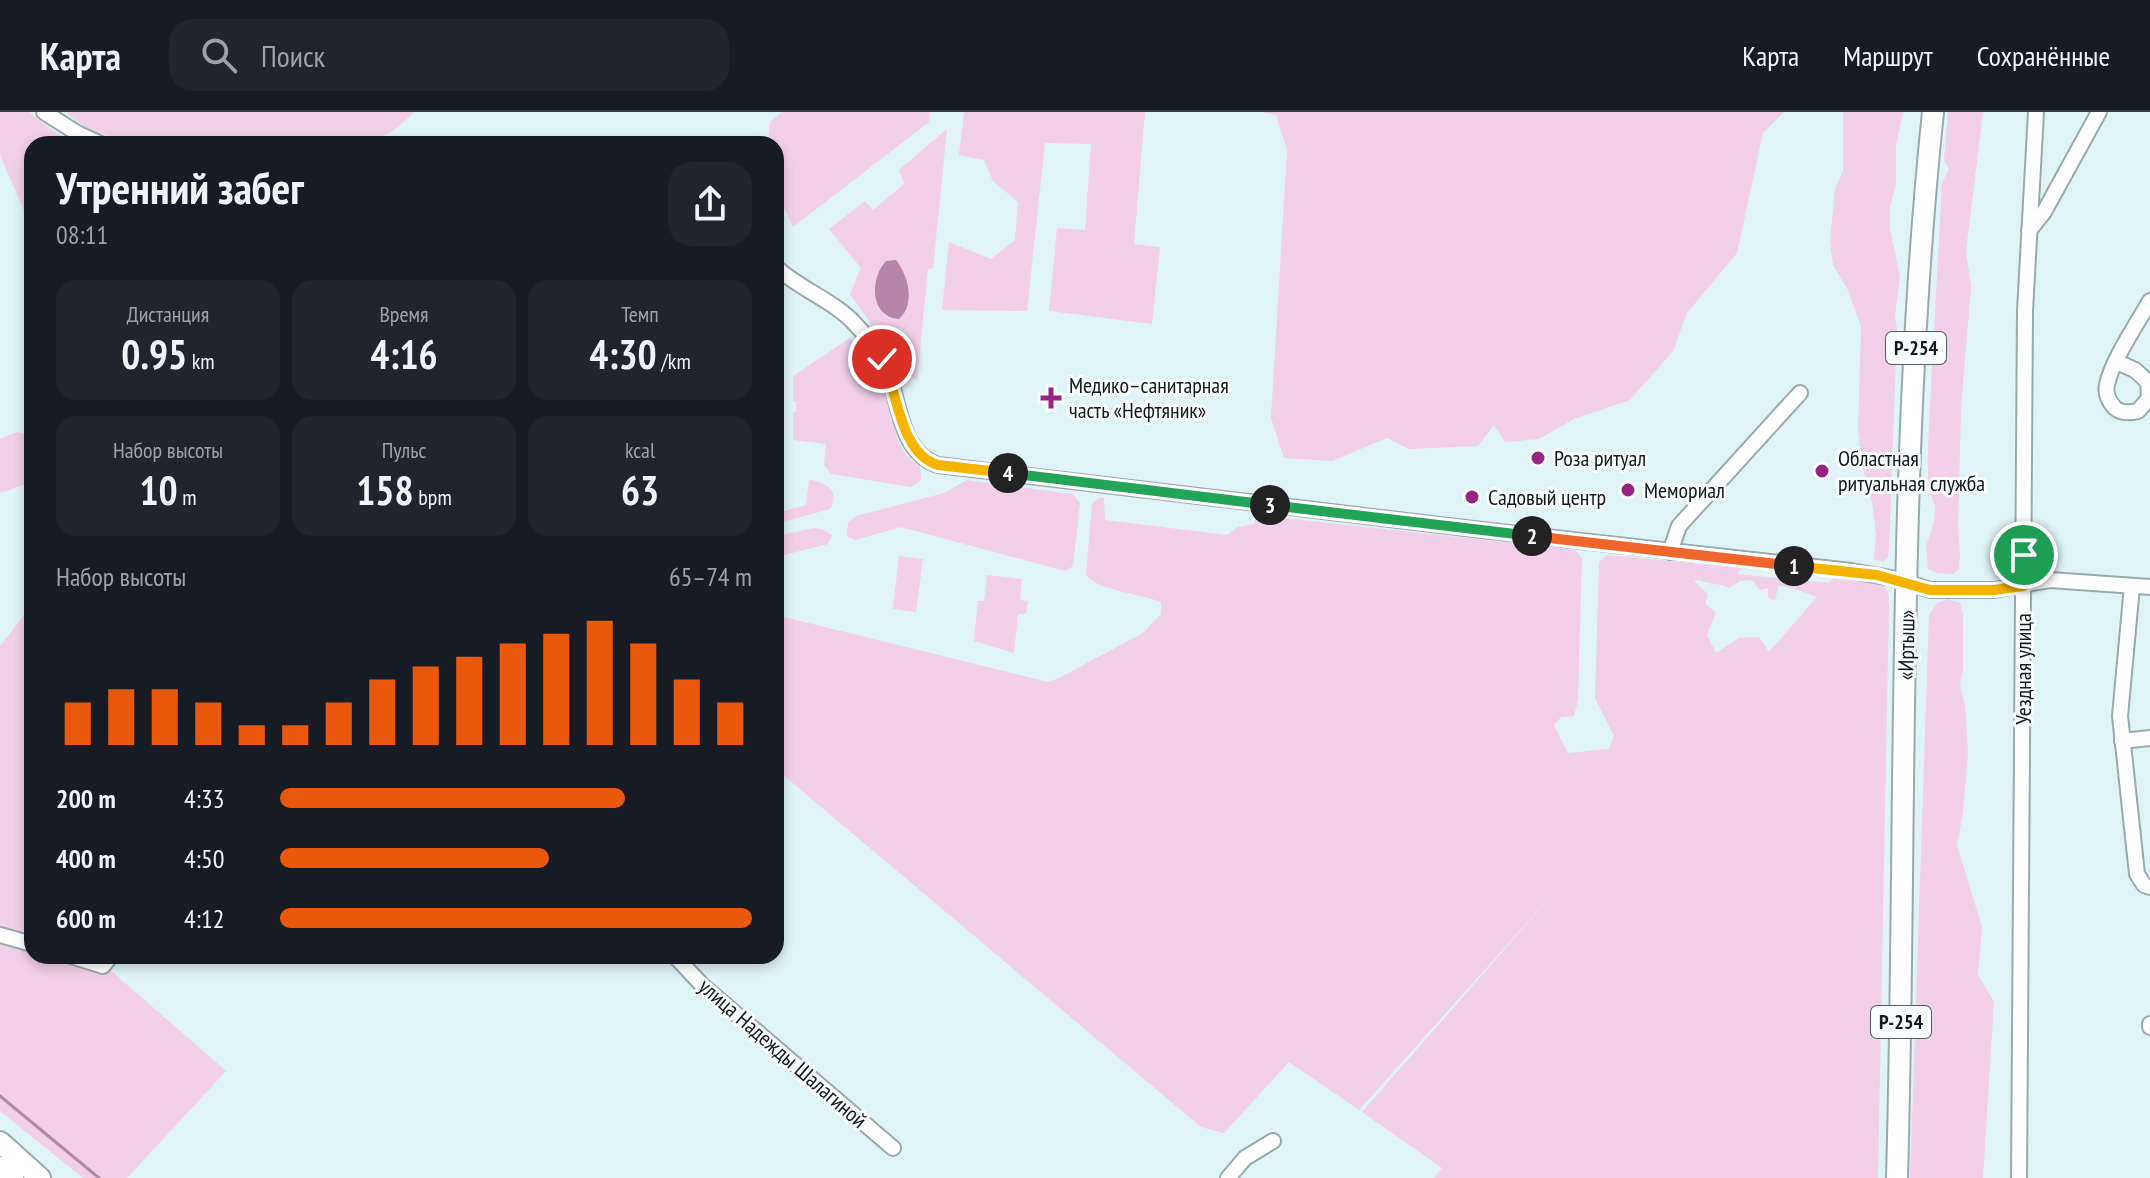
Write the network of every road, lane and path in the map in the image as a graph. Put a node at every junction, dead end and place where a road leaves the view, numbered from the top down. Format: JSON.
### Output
{"nodes":[{"id":1,"x":44,"y":112,"type":"edge"},
{"id":2,"x":2036,"y":112,"type":"edge"},
{"id":3,"x":2099,"y":112,"type":"edge"},
{"id":4,"x":1931,"y":116,"type":"edge"},
{"id":5,"x":84,"y":136,"type":"edge"},
{"id":6,"x":2029,"y":231,"type":"junction"},
{"id":7,"x":784,"y":273,"type":"edge"},
{"id":8,"x":2150,"y":301,"type":"edge"},
{"id":9,"x":2117,"y":362,"type":"dead end"},
{"id":10,"x":1800,"y":393,"type":"dead end"},
{"id":11,"x":1670,"y":552,"type":"junction"},
{"id":12,"x":1902,"y":582,"type":"junction"},
{"id":13,"x":2023,"y":586,"type":"junction"},
{"id":14,"x":2132,"y":586,"type":"junction"},
{"id":15,"x":2150,"y":587,"type":"edge"},
{"id":16,"x":2150,"y":738,"type":"edge"},
{"id":17,"x":2122,"y":741,"type":"junction"},
{"id":18,"x":2142,"y":857,"type":"edge"},
{"id":19,"x":2150,"y":887,"type":"edge"},
{"id":20,"x":0,"y":935,"type":"edge"},
{"id":21,"x":24,"y":942,"type":"edge"},
{"id":22,"x":682,"y":964,"type":"edge"},
{"id":23,"x":1273,"y":1141,"type":"dead end"},
{"id":24,"x":0,"y":1142,"type":"edge"},
{"id":25,"x":893,"y":1148,"type":"dead end"},
{"id":26,"x":0,"y":1167,"type":"edge"},
{"id":27,"x":13,"y":1178,"type":"edge"},
{"id":28,"x":40,"y":1178,"type":"edge"},
{"id":29,"x":1228,"y":1178,"type":"edge"},
{"id":30,"x":1887,"y":1178,"type":"edge"},
{"id":31,"x":1897,"y":1178,"type":"edge"},
{"id":32,"x":2019,"y":1178,"type":"edge"}],
"edges":[{"from":1,"to":5,"type":"street"},
{"from":2,"to":6,"type":"street","name":"Уездная улица"},
{"from":3,"to":6,"type":"street"},
{"from":4,"to":12,"type":"highway","name":"«Иртыш»","number":"Р-254"},
{"from":6,"to":13,"type":"street","name":"Уездная улица"},
{"from":7,"to":11,"type":"street"},
{"from":8,"to":9,"type":"street"},
{"from":10,"to":11,"type":"street"},
{"from":11,"to":12,"type":"street"},
{"from":12,"to":13,"type":"street"},
{"from":12,"to":30,"type":"highway","name":"«Иртыш»","number":"Р-254"},
{"from":12,"to":31,"type":"highway","name":"«Иртыш»","number":"Р-254"},
{"from":13,"to":14,"type":"street"},
{"from":13,"to":32,"type":"street","name":"Уездная улица"},
{"from":14,"to":15,"type":"street"},
{"from":14,"to":17,"type":"street"},
{"from":16,"to":17,"type":"street"},
{"from":17,"to":18,"type":"street"},
{"from":18,"to":19,"type":"street"},
{"from":20,"to":21,"type":"street"},
{"from":22,"to":25,"type":"street","name":"улица Надежды Шалагиной"},
{"from":23,"to":29,"type":"street"},
{"from":24,"to":28,"type":"highway"},
{"from":26,"to":27,"type":"highway"}]}
